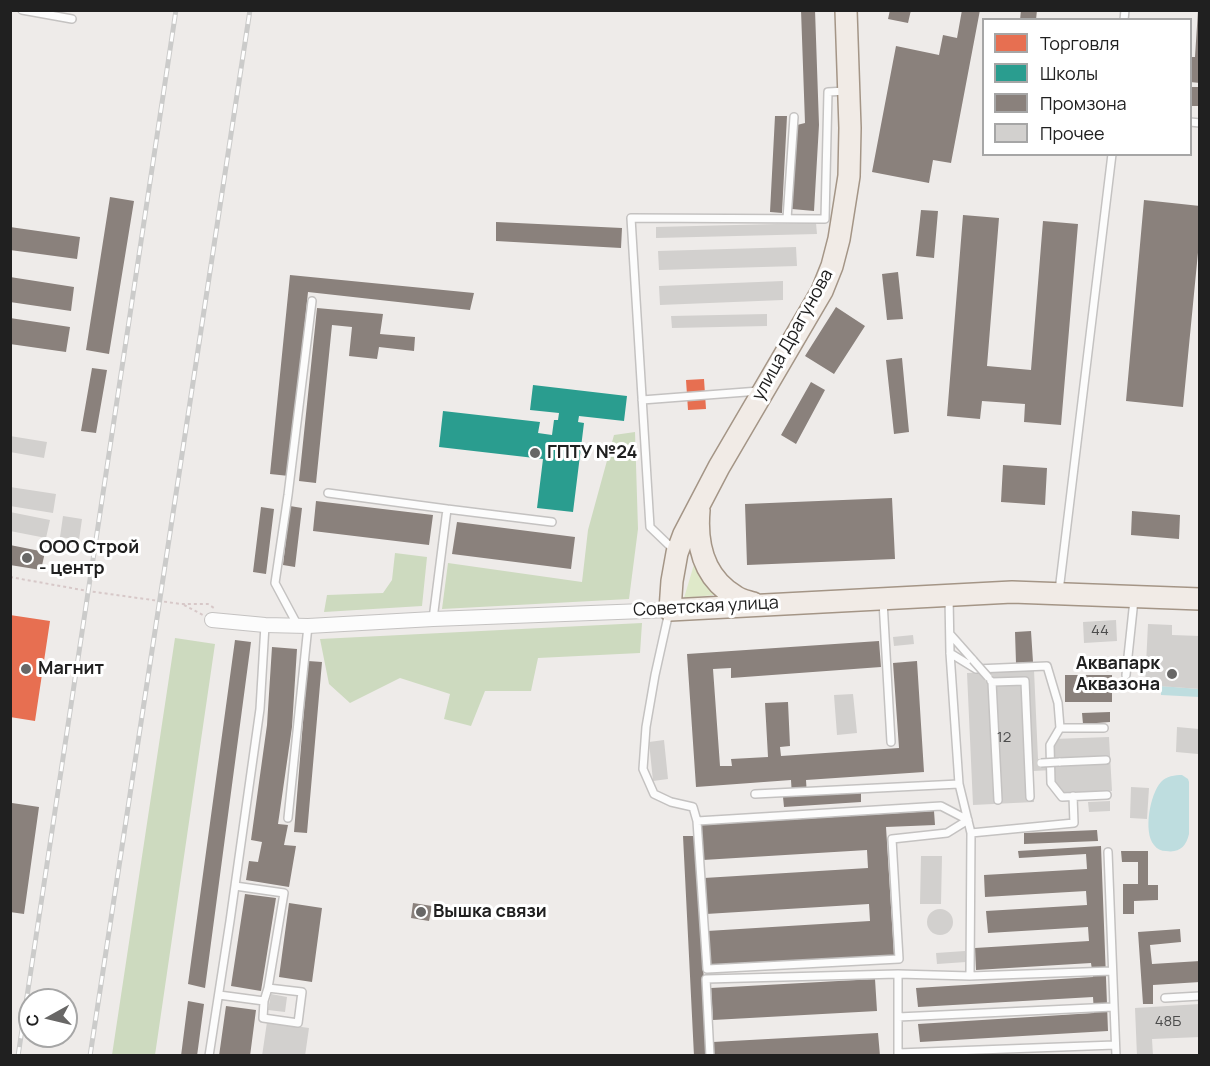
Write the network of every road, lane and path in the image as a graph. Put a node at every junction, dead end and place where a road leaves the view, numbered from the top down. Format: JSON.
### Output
{"nodes":[{"id":1,"x":22,"y":10,"type":"edge"},
{"id":2,"x":846,"y":10,"type":"edge"},
{"id":3,"x":72,"y":19,"type":"dead end"},
{"id":4,"x":849,"y":91,"type":"junction"},
{"id":5,"x":794,"y":117,"type":"dead end"},
{"id":6,"x":1112,"y":156,"type":"edge"},
{"id":7,"x":787,"y":219,"type":"junction"},
{"id":8,"x":312,"y":301,"type":"dead end"},
{"id":9,"x":762,"y":391,"type":"junction"},
{"id":10,"x":642,"y":400,"type":"junction"},
{"id":11,"x":328,"y":493,"type":"dead end"},
{"id":12,"x":699,"y":503,"type":"junction"},
{"id":13,"x":447,"y":508,"type":"junction"},
{"id":14,"x":552,"y":522,"type":"dead end"},
{"id":15,"x":677,"y":553,"type":"junction"},
{"id":16,"x":10,"y":577,"type":"edge"},
{"id":17,"x":1059,"y":594,"type":"junction"},
{"id":18,"x":949,"y":595,"type":"junction"},
{"id":19,"x":1138,"y":596,"type":"junction"},
{"id":20,"x":883,"y":598,"type":"junction"},
{"id":21,"x":1200,"y":599,"type":"edge"},
{"id":22,"x":181,"y":604,"type":"junction"},
{"id":23,"x":757,"y":605,"type":"junction"},
{"id":24,"x":1200,"y":607,"type":"edge"},
{"id":25,"x":670,"y":610,"type":"junction"},
{"id":26,"x":215,"y":615,"type":"junction"},
{"id":27,"x":433,"y":619,"type":"junction"},
{"id":28,"x":265,"y":625,"type":"junction"},
{"id":29,"x":303,"y":626,"type":"junction"},
{"id":30,"x":950,"y":634,"type":"junction"},
{"id":31,"x":950,"y":653,"type":"junction"},
{"id":32,"x":1126,"y":675,"type":"dead end"},
{"id":33,"x":990,"y":679,"type":"junction"},
{"id":34,"x":1060,"y":728,"type":"junction"},
{"id":35,"x":1104,"y":728,"type":"dead end"},
{"id":36,"x":891,"y":742,"type":"dead end"},
{"id":37,"x":1106,"y":760,"type":"dead end"},
{"id":38,"x":1028,"y":763,"type":"junction"},
{"id":39,"x":959,"y":784,"type":"junction"},
{"id":40,"x":755,"y":794,"type":"dead end"},
{"id":41,"x":1107,"y":795,"type":"dead end"},
{"id":42,"x":1073,"y":796,"type":"junction"},
{"id":43,"x":1030,"y":797,"type":"dead end"},
{"id":44,"x":998,"y":800,"type":"dead end"},
{"id":45,"x":288,"y":818,"type":"dead end"},
{"id":46,"x":968,"y":820,"type":"junction"},
{"id":47,"x":697,"y":821,"type":"junction"},
{"id":48,"x":971,"y":833,"type":"junction"},
{"id":49,"x":1108,"y":852,"type":"dead end"},
{"id":50,"x":235,"y":886,"type":"junction"},
{"id":51,"x":1112,"y":971,"type":"junction"},
{"id":52,"x":898,"y":974,"type":"junction"},
{"id":53,"x":970,"y":976,"type":"junction"},
{"id":54,"x":268,"y":988,"type":"junction"},
{"id":55,"x":219,"y":995,"type":"junction"},
{"id":56,"x":1200,"y":996,"type":"edge"},
{"id":57,"x":1165,"y":998,"type":"dead end"},
{"id":58,"x":264,"y":1001,"type":"junction"},
{"id":59,"x":1113,"y":1007,"type":"junction"},
{"id":60,"x":898,"y":1017,"type":"junction"},
{"id":61,"x":1115,"y":1045,"type":"junction"},
{"id":62,"x":898,"y":1054,"type":"edge"},
{"id":63,"x":209,"y":1056,"type":"edge"},
{"id":64,"x":710,"y":1056,"type":"edge"},
{"id":65,"x":1116,"y":1056,"type":"edge"}],
"edges":[{"from":1,"to":3,"type":"lane"},
{"from":2,"to":4,"type":"main road","name":"улица Драгунова"},
{"from":4,"to":7,"type":"lane"},
{"from":4,"to":9,"type":"main road","name":"улица Драгунова"},
{"from":5,"to":7,"type":"lane"},
{"from":6,"to":17,"type":"lane"},
{"from":7,"to":10,"type":"lane"},
{"from":8,"to":29,"type":"lane"},
{"from":9,"to":10,"type":"lane"},
{"from":9,"to":12,"type":"main road","name":"улица Драгунова"},
{"from":10,"to":15,"type":"lane"},
{"from":11,"to":13,"type":"lane"},
{"from":12,"to":15,"type":"main road","name":"улица Драгунова"},
{"from":12,"to":23,"type":"main road"},
{"from":13,"to":14,"type":"lane"},
{"from":13,"to":27,"type":"lane"},
{"from":15,"to":25,"type":"main road","name":"улица Драгунова"},
{"from":16,"to":22,"type":"path"},
{"from":17,"to":18,"type":"main road","name":"Советская улица"},
{"from":17,"to":19,"type":"main road","name":"Советская улица"},
{"from":18,"to":20,"type":"main road","name":"Советская улица"},
{"from":18,"to":30,"type":"lane"},
{"from":19,"to":21,"type":"main road","name":"Советская улица"},
{"from":19,"to":24,"type":"lane"},
{"from":19,"to":32,"type":"lane"},
{"from":20,"to":23,"type":"main road","name":"Советская улица"},
{"from":20,"to":36,"type":"lane"},
{"from":22,"to":26,"type":"path"},
{"from":22,"to":26,"type":"path"},
{"from":23,"to":25,"type":"main road","name":"Советская улица"},
{"from":25,"to":27,"type":"street","name":"Советская улица"},
{"from":25,"to":47,"type":"lane"},
{"from":26,"to":28,"type":"street","name":"Советская улица"},
{"from":27,"to":29,"type":"street","name":"Советская улица"},
{"from":28,"to":29,"type":"street","name":"Советская улица"},
{"from":28,"to":50,"type":"lane"},
{"from":29,"to":45,"type":"lane"},
{"from":30,"to":31,"type":"lane"},
{"from":30,"to":33,"type":"lane","bridge":true},
{"from":31,"to":34,"type":"lane"},
{"from":31,"to":39,"type":"lane"},
{"from":33,"to":38,"type":"lane"},
{"from":33,"to":44,"type":"lane"},
{"from":34,"to":35,"type":"lane"},
{"from":34,"to":42,"type":"lane"},
{"from":37,"to":38,"type":"lane","bridge":true},
{"from":38,"to":43,"type":"lane"},
{"from":39,"to":40,"type":"lane"},
{"from":39,"to":46,"type":"lane"},
{"from":41,"to":42,"type":"lane"},
{"from":42,"to":48,"type":"lane"},
{"from":46,"to":47,"type":"lane"},
{"from":46,"to":47,"type":"lane"},
{"from":46,"to":48,"type":"lane"},
{"from":48,"to":53,"type":"lane"},
{"from":49,"to":51,"type":"lane"},
{"from":50,"to":54,"type":"lane"},
{"from":50,"to":55,"type":"lane"},
{"from":51,"to":53,"type":"lane"},
{"from":51,"to":59,"type":"lane"},
{"from":52,"to":53,"type":"lane"},
{"from":52,"to":60,"type":"lane"},
{"from":52,"to":64,"type":"lane"},
{"from":54,"to":58,"type":"lane"},
{"from":54,"to":58,"type":"lane"},
{"from":55,"to":58,"type":"lane"},
{"from":55,"to":63,"type":"lane"},
{"from":56,"to":57,"type":"lane"},
{"from":59,"to":60,"type":"lane"},
{"from":59,"to":61,"type":"lane"},
{"from":60,"to":62,"type":"lane"},
{"from":61,"to":62,"type":"lane"},
{"from":61,"to":65,"type":"lane"}]}
